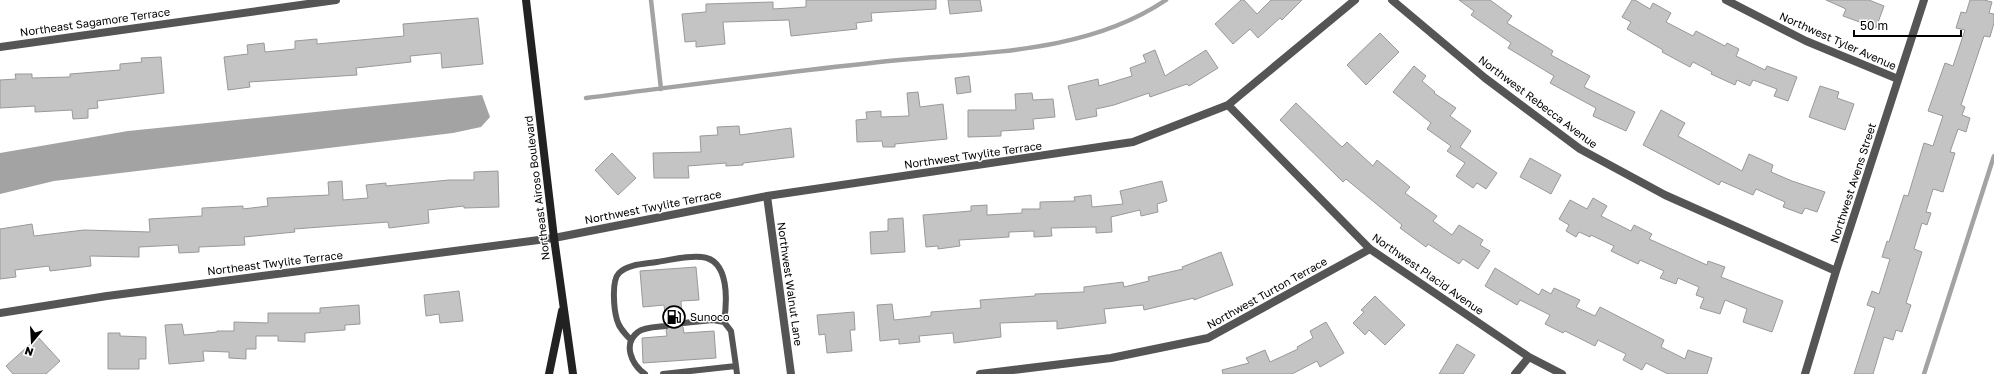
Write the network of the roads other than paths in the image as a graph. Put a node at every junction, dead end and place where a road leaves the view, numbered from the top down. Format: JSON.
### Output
{"nodes":[{"id":1,"x":336,"y":0,"type":"edge"},
{"id":2,"x":526,"y":0,"type":"edge"},
{"id":3,"x":1355,"y":0,"type":"edge"},
{"id":4,"x":1392,"y":0,"type":"edge"},
{"id":5,"x":1726,"y":0,"type":"edge"},
{"id":6,"x":1924,"y":0,"type":"edge"},
{"id":7,"x":0,"y":47,"type":"edge"},
{"id":8,"x":1898,"y":79,"type":"junction"},
{"id":9,"x":1228,"y":105,"type":"junction"},
{"id":10,"x":767,"y":196,"type":"junction"},
{"id":11,"x":554,"y":238,"type":"junction"},
{"id":12,"x":1370,"y":249,"type":"junction"},
{"id":13,"x":1836,"y":272,"type":"junction"},
{"id":14,"x":563,"y":304,"type":"junction"},
{"id":15,"x":0,"y":313,"type":"edge"},
{"id":16,"x":724,"y":322,"type":"junction"},
{"id":17,"x":683,"y":323,"type":"dead end"},
{"id":18,"x":666,"y":326,"type":"dead end"},
{"id":19,"x":631,"y":340,"type":"junction"},
{"id":20,"x":1529,"y":357,"type":"junction"},
{"id":21,"x":736,"y":366,"type":"junction"},
{"id":22,"x":549,"y":374,"type":"edge"},
{"id":23,"x":573,"y":374,"type":"edge"},
{"id":24,"x":645,"y":374,"type":"edge"},
{"id":25,"x":663,"y":374,"type":"edge"},
{"id":26,"x":737,"y":374,"type":"edge"},
{"id":27,"x":791,"y":374,"type":"edge"},
{"id":28,"x":980,"y":374,"type":"edge"},
{"id":29,"x":1515,"y":374,"type":"edge"},
{"id":30,"x":1562,"y":374,"type":"edge"},
{"id":31,"x":1806,"y":374,"type":"edge"}],
"edges":[{"from":1,"to":7,"type":"street","name":"Northeast Sagamore Terrace"},
{"from":2,"to":11,"type":"main road","name":"Northeast Airoso Boulevard"},
{"from":3,"to":9,"type":"street","name":"Northwest Twylite Terrace"},
{"from":4,"to":13,"type":"street","name":"Northwest Rebecca Avenue"},
{"from":5,"to":8,"type":"street","name":"Northwest Tyler Avenue"},
{"from":6,"to":8,"type":"street","name":"Northwest Avens Street"},
{"from":8,"to":13,"type":"street","name":"Northwest Avens Street"},
{"from":9,"to":10,"type":"street","name":"Northwest Twylite Terrace"},
{"from":9,"to":12,"type":"street","name":"Northwest Placid Avenue"},
{"from":10,"to":11,"type":"street","name":"Northwest Twylite Terrace"},
{"from":10,"to":27,"type":"street","name":"Northwest Walnut Lane"},
{"from":11,"to":14,"type":"main road","name":"Northeast Airoso Boulevard"},
{"from":11,"to":15,"type":"street","name":"Northeast Twylite Terrace"},
{"from":12,"to":20,"type":"street","name":"Northwest Placid Avenue"},
{"from":12,"to":28,"type":"street","name":"Northwest Turton Terrace"},
{"from":13,"to":31,"type":"street","name":"Northwest Avens Street"},
{"from":14,"to":22,"type":"main road"},
{"from":14,"to":23,"type":"main road","name":"Northeast Airoso Boulevard"},
{"from":16,"to":17,"type":"lane"},
{"from":16,"to":19,"type":"lane"},
{"from":16,"to":21,"type":"lane"},
{"from":18,"to":19,"type":"lane"},
{"from":19,"to":24,"type":"lane"},
{"from":20,"to":29,"type":"street"},
{"from":20,"to":30,"type":"street","name":"Northwest Placid Avenue"},
{"from":21,"to":25,"type":"lane"},
{"from":21,"to":26,"type":"lane"}]}
